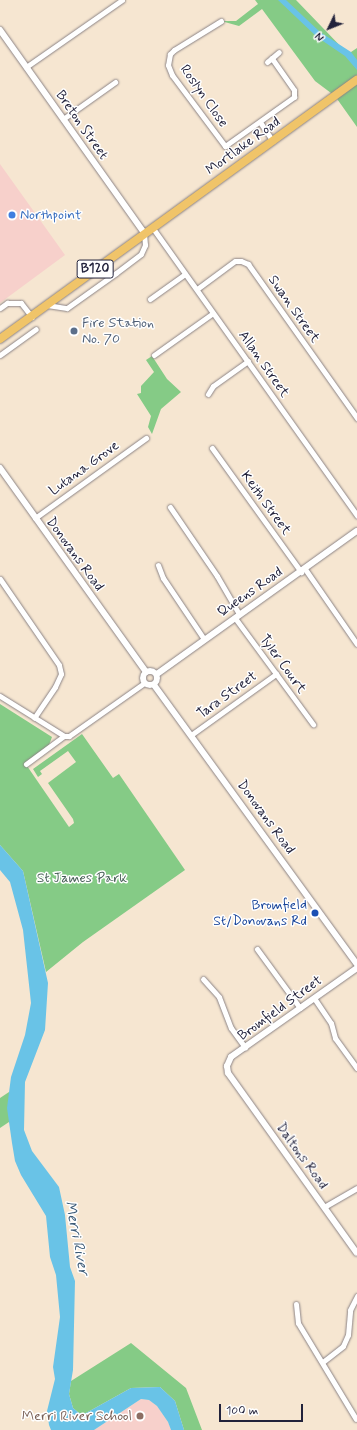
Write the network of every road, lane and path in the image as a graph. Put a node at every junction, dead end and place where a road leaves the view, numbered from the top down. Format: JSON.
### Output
{"nodes":[{"id":1,"x":122,"y":0,"type":"edge"},
{"id":2,"x":221,"y":21,"type":"dead end"},
{"id":3,"x":0,"y":30,"type":"edge"},
{"id":4,"x":279,"y":52,"type":"dead end"},
{"id":5,"x":272,"y":58,"type":"junction"},
{"id":6,"x":267,"y":62,"type":"dead end"},
{"id":7,"x":26,"y":67,"type":"junction"},
{"id":8,"x":357,"y":80,"type":"edge"},
{"id":9,"x":116,"y":82,"type":"dead end"},
{"id":10,"x":63,"y":119,"type":"junction"},
{"id":11,"x":260,"y":122,"type":"junction"},
{"id":12,"x":273,"y":140,"type":"junction"},
{"id":13,"x":152,"y":227,"type":"junction"},
{"id":14,"x":144,"y":233,"type":"junction"},
{"id":15,"x":185,"y":274,"type":"junction"},
{"id":16,"x":197,"y":289,"type":"junction"},
{"id":17,"x":150,"y":299,"type":"dead end"},
{"id":18,"x":47,"y":306,"type":"junction"},
{"id":19,"x":0,"y":308,"type":"edge"},
{"id":20,"x":214,"y":313,"type":"junction"},
{"id":21,"x":32,"y":317,"type":"junction"},
{"id":22,"x":36,"y":329,"type":"dead end"},
{"id":23,"x":0,"y":339,"type":"edge"},
{"id":24,"x":150,"y":351,"type":"dead end"},
{"id":25,"x":0,"y":354,"type":"edge"},
{"id":26,"x":248,"y":361,"type":"junction"},
{"id":27,"x":208,"y":394,"type":"dead end"},
{"id":28,"x":357,"y":418,"type":"edge"},
{"id":29,"x":146,"y":438,"type":"dead end"},
{"id":30,"x":212,"y":448,"type":"dead end"},
{"id":31,"x":0,"y":468,"type":"edge"},
{"id":32,"x":170,"y":507,"type":"dead end"},
{"id":33,"x":357,"y":515,"type":"edge"},
{"id":34,"x":35,"y":518,"type":"junction"},
{"id":35,"x":357,"y":531,"type":"edge"},
{"id":36,"x":158,"y":565,"type":"dead end"},
{"id":37,"x":303,"y":570,"type":"junction"},
{"id":38,"x":0,"y":579,"type":"edge"},
{"id":39,"x":237,"y":616,"type":"junction"},
{"id":40,"x":204,"y":638,"type":"junction"},
{"id":41,"x":357,"y":644,"type":"edge"},
{"id":42,"x":146,"y":672,"type":"junction"},
{"id":43,"x":157,"y":674,"type":"junction"},
{"id":44,"x":276,"y":674,"type":"junction"},
{"id":45,"x":144,"y":682,"type":"junction"},
{"id":46,"x":154,"y":684,"type":"junction"},
{"id":47,"x":0,"y":696,"type":"edge"},
{"id":48,"x":34,"y":718,"type":"junction"},
{"id":49,"x":313,"y":724,"type":"dead end"},
{"id":50,"x":191,"y":735,"type":"junction"},
{"id":51,"x":66,"y":736,"type":"junction"},
{"id":52,"x":26,"y":764,"type":"dead end"},
{"id":53,"x":257,"y":949,"type":"dead end"},
{"id":54,"x":357,"y":964,"type":"edge"},
{"id":55,"x":357,"y":968,"type":"edge"},
{"id":56,"x":203,"y":979,"type":"dead end"},
{"id":57,"x":314,"y":998,"type":"junction"},
{"id":58,"x":300,"y":1008,"type":"junction"},
{"id":59,"x":245,"y":1047,"type":"junction"},
{"id":60,"x":357,"y":1068,"type":"edge"},
{"id":61,"x":228,"y":1073,"type":"joint"},
{"id":62,"x":357,"y":1188,"type":"edge"},
{"id":63,"x":324,"y":1207,"type":"junction"},
{"id":64,"x":357,"y":1253,"type":"edge"},
{"id":65,"x":357,"y":1296,"type":"edge"},
{"id":66,"x":296,"y":1304,"type":"dead end"},
{"id":67,"x":324,"y":1361,"type":"junction"},
{"id":68,"x":356,"y":1419,"type":"edge"}],
"edges":[{"from":1,"to":7,"type":"street"},
{"from":2,"to":11,"type":"street","name":"Roslyn Close"},
{"from":3,"to":7,"type":"street","name":"Breton Street"},
{"from":4,"to":5,"type":"street"},
{"from":5,"to":6,"type":"street"},
{"from":5,"to":11,"type":"street","name":"Roslyn Close"},
{"from":7,"to":10,"type":"street","name":"Breton Street"},
{"from":8,"to":12,"type":"main road","name":"Mortlake Road","number":"B120"},
{"from":9,"to":10,"type":"street"},
{"from":10,"to":14,"type":"street","name":"Breton Street"},
{"from":11,"to":12,"type":"street"},
{"from":12,"to":13,"type":"main road","name":"Mortlake Road","number":"B120"},
{"from":13,"to":14,"type":"main road","name":"Mortlake Road","number":"B120"},
{"from":13,"to":15,"type":"street","name":"Allan Street"},
{"from":14,"to":18,"type":"main road","name":"Mortlake Road","number":"B120"},
{"from":14,"to":18,"type":"street"},
{"from":15,"to":16,"type":"street","name":"Allan Street"},
{"from":15,"to":17,"type":"street"},
{"from":16,"to":20,"type":"street","name":"Allan Street"},
{"from":16,"to":28,"type":"street","name":"Swan Street"},
{"from":18,"to":21,"type":"main road","name":"Mortlake Road","number":"B120"},
{"from":19,"to":21,"type":"street"},
{"from":20,"to":24,"type":"street"},
{"from":20,"to":26,"type":"street","name":"Allan Street"},
{"from":21,"to":23,"type":"main road","name":"Mortlake Road","number":"B120"},
{"from":22,"to":25,"type":"street"},
{"from":26,"to":27,"type":"street"},
{"from":26,"to":33,"type":"street","name":"Allan Street"},
{"from":29,"to":34,"type":"street","name":"Lutana Grove"},
{"from":30,"to":37,"type":"street","name":"Keith Street"},
{"from":31,"to":34,"type":"street","name":"Donovans Road"},
{"from":32,"to":39,"type":"street","name":"Tyler Court"},
{"from":34,"to":42,"type":"street","name":"Donovans Road"},
{"from":35,"to":37,"type":"street","name":"Queens Road"},
{"from":36,"to":40,"type":"street"},
{"from":37,"to":39,"type":"street","name":"Queens Road"},
{"from":37,"to":41,"type":"street","name":"Keith Street"},
{"from":38,"to":48,"type":"street"},
{"from":39,"to":40,"type":"street","name":"Queens Road"},
{"from":39,"to":44,"type":"street","name":"Tyler Court"},
{"from":40,"to":43,"type":"street","name":"Queens Road"},
{"from":42,"to":43,"type":"street"},
{"from":42,"to":45,"type":"street"},
{"from":43,"to":46,"type":"street"},
{"from":44,"to":49,"type":"street","name":"Tyler Court"},
{"from":44,"to":50,"type":"street","name":"Tara Street"},
{"from":45,"to":46,"type":"street"},
{"from":45,"to":51,"type":"street"},
{"from":46,"to":50,"type":"street","name":"Donovans Road"},
{"from":47,"to":48,"type":"street"},
{"from":48,"to":51,"type":"street"},
{"from":50,"to":54,"type":"street","name":"Donovans Road"},
{"from":51,"to":52,"type":"street"},
{"from":53,"to":58,"type":"street"},
{"from":55,"to":57,"type":"street","name":"Bromfield Street"},
{"from":56,"to":59,"type":"street"},
{"from":57,"to":58,"type":"street","name":"Bromfield Street"},
{"from":57,"to":60,"type":"street"},
{"from":58,"to":59,"type":"street","name":"Bromfield Street"},
{"from":59,"to":61,"type":"street","name":"Bromfield Street"},
{"from":61,"to":63,"type":"street","name":"Daltons Road"},
{"from":62,"to":63,"type":"street"},
{"from":63,"to":64,"type":"street","name":"Daltons Road"},
{"from":65,"to":67,"type":"street"},
{"from":66,"to":67,"type":"street"},
{"from":67,"to":68,"type":"street"}]}
